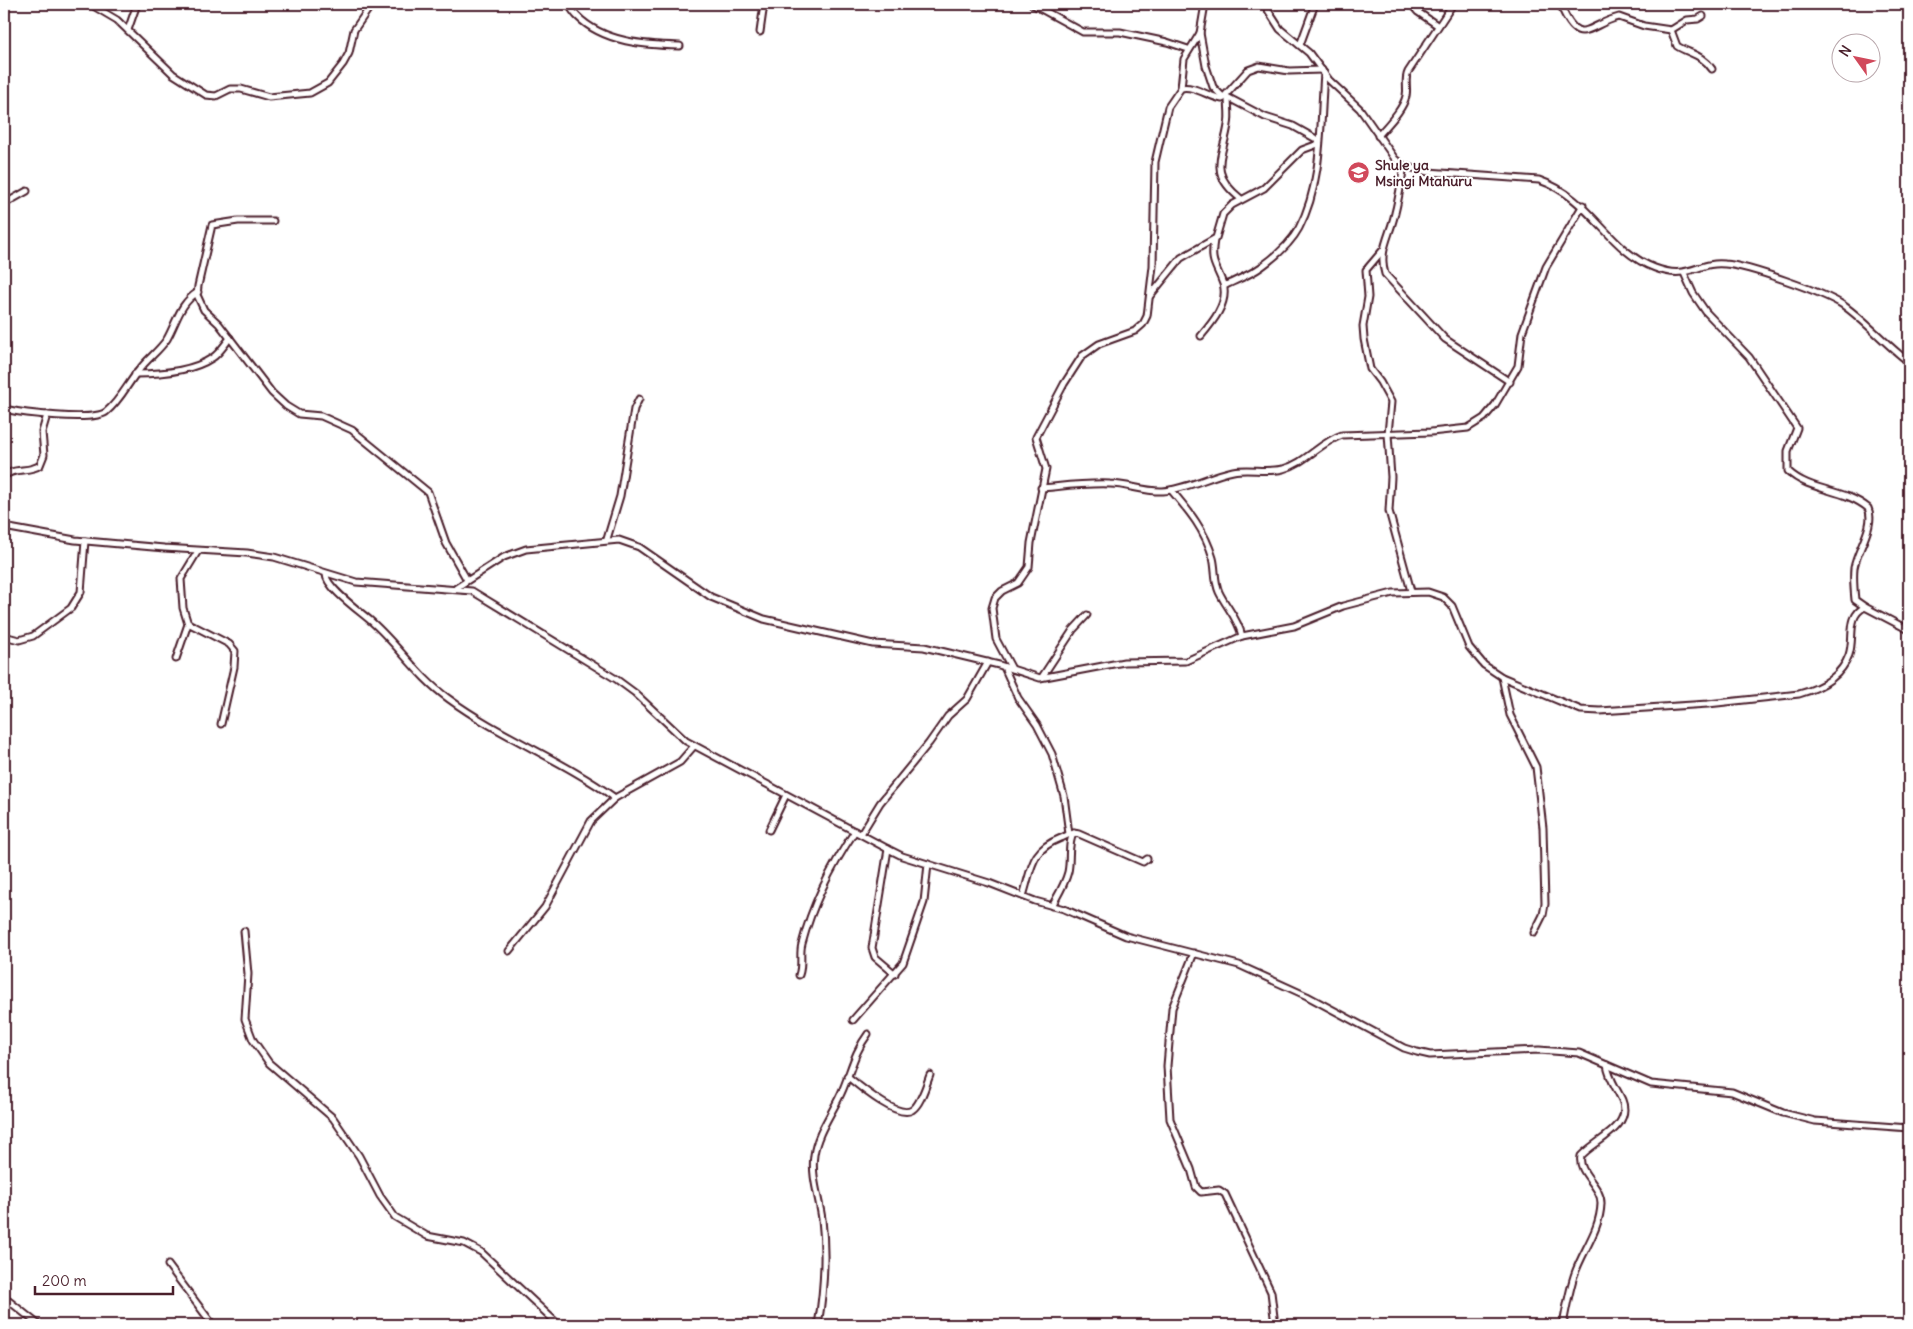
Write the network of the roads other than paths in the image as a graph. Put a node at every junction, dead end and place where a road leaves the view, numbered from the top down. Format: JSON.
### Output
{"nodes":[{"id":1,"x":90,"y":4,"type":"edge"},
{"id":2,"x":137,"y":4,"type":"edge"},
{"id":3,"x":356,"y":4,"type":"edge"},
{"id":4,"x":568,"y":4,"type":"edge"},
{"id":5,"x":764,"y":4,"type":"edge"},
{"id":6,"x":1032,"y":4,"type":"edge"},
{"id":7,"x":1205,"y":4,"type":"edge"},
{"id":8,"x":1264,"y":4,"type":"edge"},
{"id":9,"x":1315,"y":4,"type":"edge"},
{"id":10,"x":1411,"y":4,"type":"edge"},
{"id":11,"x":1453,"y":4,"type":"edge"},
{"id":12,"x":1560,"y":4,"type":"edge"},
{"id":13,"x":370,"y":5,"type":"edge"},
{"id":14,"x":1703,"y":16,"type":"dead end"},
{"id":15,"x":1437,"y":25,"type":"junction"},
{"id":16,"x":128,"y":30,"type":"junction"},
{"id":17,"x":1671,"y":30,"type":"junction"},
{"id":18,"x":760,"y":32,"type":"dead end"},
{"id":19,"x":1200,"y":33,"type":"junction"},
{"id":20,"x":1300,"y":45,"type":"junction"},
{"id":21,"x":680,"y":46,"type":"dead end"},
{"id":22,"x":1188,"y":50,"type":"junction"},
{"id":23,"x":1712,"y":69,"type":"dead end"},
{"id":24,"x":1323,"y":71,"type":"junction"},
{"id":25,"x":1181,"y":88,"type":"junction"},
{"id":26,"x":1226,"y":97,"type":"junction"},
{"id":27,"x":1378,"y":136,"type":"junction"},
{"id":28,"x":1318,"y":142,"type":"junction"},
{"id":29,"x":1404,"y":166,"type":"junction"},
{"id":30,"x":27,"y":191,"type":"dead end"},
{"id":31,"x":1241,"y":199,"type":"junction"},
{"id":32,"x":4,"y":204,"type":"edge"},
{"id":33,"x":1583,"y":206,"type":"junction"},
{"id":34,"x":273,"y":221,"type":"dead end"},
{"id":35,"x":1214,"y":239,"type":"junction"},
{"id":36,"x":1382,"y":250,"type":"junction"},
{"id":37,"x":1684,"y":273,"type":"junction"},
{"id":38,"x":1224,"y":286,"type":"junction"},
{"id":39,"x":198,"y":292,"type":"junction"},
{"id":40,"x":1150,"y":296,"type":"junction"},
{"id":41,"x":1201,"y":336,"type":"dead end"},
{"id":42,"x":230,"y":338,"type":"junction"},
{"id":43,"x":1909,"y":362,"type":"edge"},
{"id":44,"x":135,"y":374,"type":"junction"},
{"id":45,"x":1510,"y":382,"type":"junction"},
{"id":46,"x":639,"y":399,"type":"dead end"},
{"id":47,"x":4,"y":409,"type":"edge"},
{"id":48,"x":47,"y":415,"type":"junction"},
{"id":49,"x":1388,"y":434,"type":"junction"},
{"id":50,"x":4,"y":477,"type":"edge"},
{"id":51,"x":1041,"y":488,"type":"junction"},
{"id":52,"x":1171,"y":490,"type":"junction"},
{"id":53,"x":4,"y":527,"type":"edge"},
{"id":54,"x":607,"y":539,"type":"junction"},
{"id":55,"x":85,"y":541,"type":"junction"},
{"id":56,"x":198,"y":551,"type":"junction"},
{"id":57,"x":326,"y":574,"type":"junction"},
{"id":58,"x":467,"y":580,"type":"junction"},
{"id":59,"x":456,"y":588,"type":"junction"},
{"id":60,"x":1411,"y":591,"type":"junction"},
{"id":61,"x":1866,"y":607,"type":"junction"},
{"id":62,"x":1087,"y":615,"type":"dead end"},
{"id":63,"x":188,"y":623,"type":"junction"},
{"id":64,"x":1909,"y":630,"type":"edge"},
{"id":65,"x":4,"y":636,"type":"edge"},
{"id":66,"x":1242,"y":636,"type":"junction"},
{"id":67,"x":176,"y":659,"type":"dead end"},
{"id":68,"x":988,"y":662,"type":"junction"},
{"id":69,"x":1004,"y":667,"type":"junction"},
{"id":70,"x":1012,"y":669,"type":"junction"},
{"id":71,"x":1041,"y":677,"type":"junction"},
{"id":72,"x":1502,"y":678,"type":"junction"},
{"id":73,"x":221,"y":724,"type":"dead end"},
{"id":74,"x":694,"y":746,"type":"junction"},
{"id":75,"x":786,"y":795,"type":"junction"},
{"id":76,"x":615,"y":798,"type":"junction"},
{"id":77,"x":768,"y":830,"type":"dead end"},
{"id":78,"x":858,"y":833,"type":"junction"},
{"id":79,"x":1071,"y":833,"type":"junction"},
{"id":80,"x":888,"y":849,"type":"junction"},
{"id":81,"x":1147,"y":859,"type":"dead end"},
{"id":82,"x":928,"y":864,"type":"junction"},
{"id":83,"x":1023,"y":896,"type":"junction"},
{"id":84,"x":1052,"y":906,"type":"junction"},
{"id":85,"x":244,"y":931,"type":"dead end"},
{"id":86,"x":1534,"y":933,"type":"dead end"},
{"id":87,"x":509,"y":951,"type":"dead end"},
{"id":88,"x":1194,"y":953,"type":"junction"},
{"id":89,"x":799,"y":974,"type":"dead end"},
{"id":90,"x":895,"y":974,"type":"junction"},
{"id":91,"x":853,"y":1020,"type":"dead end"},
{"id":92,"x":868,"y":1034,"type":"dead end"},
{"id":93,"x":1607,"y":1065,"type":"junction"},
{"id":94,"x":930,"y":1074,"type":"dead end"},
{"id":95,"x":847,"y":1076,"type":"junction"},
{"id":96,"x":1909,"y":1128,"type":"edge"},
{"id":97,"x":168,"y":1265,"type":"dead end"},
{"id":98,"x":4,"y":1297,"type":"edge"},
{"id":99,"x":39,"y":1325,"type":"edge"},
{"id":100,"x":212,"y":1325,"type":"edge"},
{"id":101,"x":559,"y":1325,"type":"edge"},
{"id":102,"x":818,"y":1325,"type":"edge"},
{"id":103,"x":1275,"y":1325,"type":"edge"},
{"id":104,"x":1563,"y":1325,"type":"edge"}],
"edges":[{"from":1,"to":16,"type":"street"},
{"from":2,"to":16,"type":"street"},
{"from":3,"to":13,"type":"street"},
{"from":4,"to":21,"type":"street"},
{"from":5,"to":18,"type":"street"},
{"from":6,"to":22,"type":"street"},
{"from":7,"to":19,"type":"street"},
{"from":8,"to":20,"type":"street"},
{"from":9,"to":20,"type":"street"},
{"from":10,"to":15,"type":"street"},
{"from":11,"to":15,"type":"street"},
{"from":12,"to":17,"type":"street"},
{"from":13,"to":16,"type":"street"},
{"from":14,"to":17,"type":"street"},
{"from":15,"to":27,"type":"street"},
{"from":17,"to":23,"type":"street"},
{"from":19,"to":22,"type":"street"},
{"from":19,"to":26,"type":"street"},
{"from":20,"to":24,"type":"street"},
{"from":22,"to":25,"type":"street"},
{"from":24,"to":26,"type":"street"},
{"from":24,"to":27,"type":"street"},
{"from":24,"to":28,"type":"street"},
{"from":25,"to":26,"type":"street"},
{"from":25,"to":40,"type":"street"},
{"from":26,"to":28,"type":"street"},
{"from":26,"to":31,"type":"street"},
{"from":27,"to":29,"type":"street"},
{"from":28,"to":31,"type":"street"},
{"from":28,"to":38,"type":"street"},
{"from":29,"to":33,"type":"street"},
{"from":29,"to":36,"type":"street"},
{"from":30,"to":32,"type":"street"},
{"from":31,"to":35,"type":"street"},
{"from":33,"to":37,"type":"street"},
{"from":33,"to":45,"type":"street"},
{"from":34,"to":39,"type":"street"},
{"from":35,"to":38,"type":"street"},
{"from":35,"to":40,"type":"street"},
{"from":36,"to":45,"type":"street"},
{"from":36,"to":49,"type":"street"},
{"from":37,"to":43,"type":"street"},
{"from":37,"to":61,"type":"street"},
{"from":38,"to":41,"type":"street"},
{"from":39,"to":42,"type":"street"},
{"from":39,"to":44,"type":"street"},
{"from":40,"to":51,"type":"street"},
{"from":42,"to":44,"type":"street"},
{"from":42,"to":58,"type":"street"},
{"from":44,"to":48,"type":"street"},
{"from":45,"to":49,"type":"street"},
{"from":46,"to":54,"type":"street"},
{"from":47,"to":48,"type":"street"},
{"from":48,"to":50,"type":"street"},
{"from":49,"to":52,"type":"street"},
{"from":49,"to":60,"type":"street"},
{"from":51,"to":52,"type":"street"},
{"from":51,"to":70,"type":"street"},
{"from":52,"to":66,"type":"street"},
{"from":53,"to":55,"type":"street"},
{"from":54,"to":58,"type":"street"},
{"from":54,"to":68,"type":"street"},
{"from":55,"to":56,"type":"street"},
{"from":55,"to":65,"type":"street"},
{"from":56,"to":57,"type":"street"},
{"from":56,"to":63,"type":"street"},
{"from":57,"to":59,"type":"street"},
{"from":57,"to":76,"type":"street"},
{"from":58,"to":59,"type":"street"},
{"from":59,"to":74,"type":"street"},
{"from":60,"to":66,"type":"street"},
{"from":60,"to":72,"type":"street"},
{"from":61,"to":64,"type":"street"},
{"from":61,"to":72,"type":"street"},
{"from":62,"to":71,"type":"street"},
{"from":63,"to":67,"type":"street"},
{"from":63,"to":73,"type":"street"},
{"from":66,"to":71,"type":"street"},
{"from":68,"to":69,"type":"street"},
{"from":68,"to":78,"type":"street"},
{"from":69,"to":70,"type":"street"},
{"from":69,"to":79,"type":"street"},
{"from":70,"to":71,"type":"street"},
{"from":72,"to":86,"type":"street"},
{"from":74,"to":75,"type":"street"},
{"from":74,"to":76,"type":"street"},
{"from":75,"to":77,"type":"street"},
{"from":75,"to":78,"type":"street"},
{"from":76,"to":87,"type":"street"},
{"from":78,"to":80,"type":"street"},
{"from":78,"to":89,"type":"street"},
{"from":79,"to":81,"type":"street"},
{"from":79,"to":83,"type":"street"},
{"from":79,"to":84,"type":"street"},
{"from":80,"to":82,"type":"street"},
{"from":80,"to":90,"type":"street"},
{"from":82,"to":83,"type":"street"},
{"from":82,"to":90,"type":"street"},
{"from":83,"to":84,"type":"street"},
{"from":84,"to":88,"type":"street"},
{"from":85,"to":101,"type":"street"},
{"from":88,"to":93,"type":"street"},
{"from":88,"to":103,"type":"street"},
{"from":90,"to":91,"type":"street"},
{"from":92,"to":95,"type":"street"},
{"from":93,"to":96,"type":"street"},
{"from":93,"to":104,"type":"street"},
{"from":94,"to":95,"type":"street"},
{"from":95,"to":102,"type":"street"},
{"from":97,"to":100,"type":"street"},
{"from":98,"to":99,"type":"street"}]}
